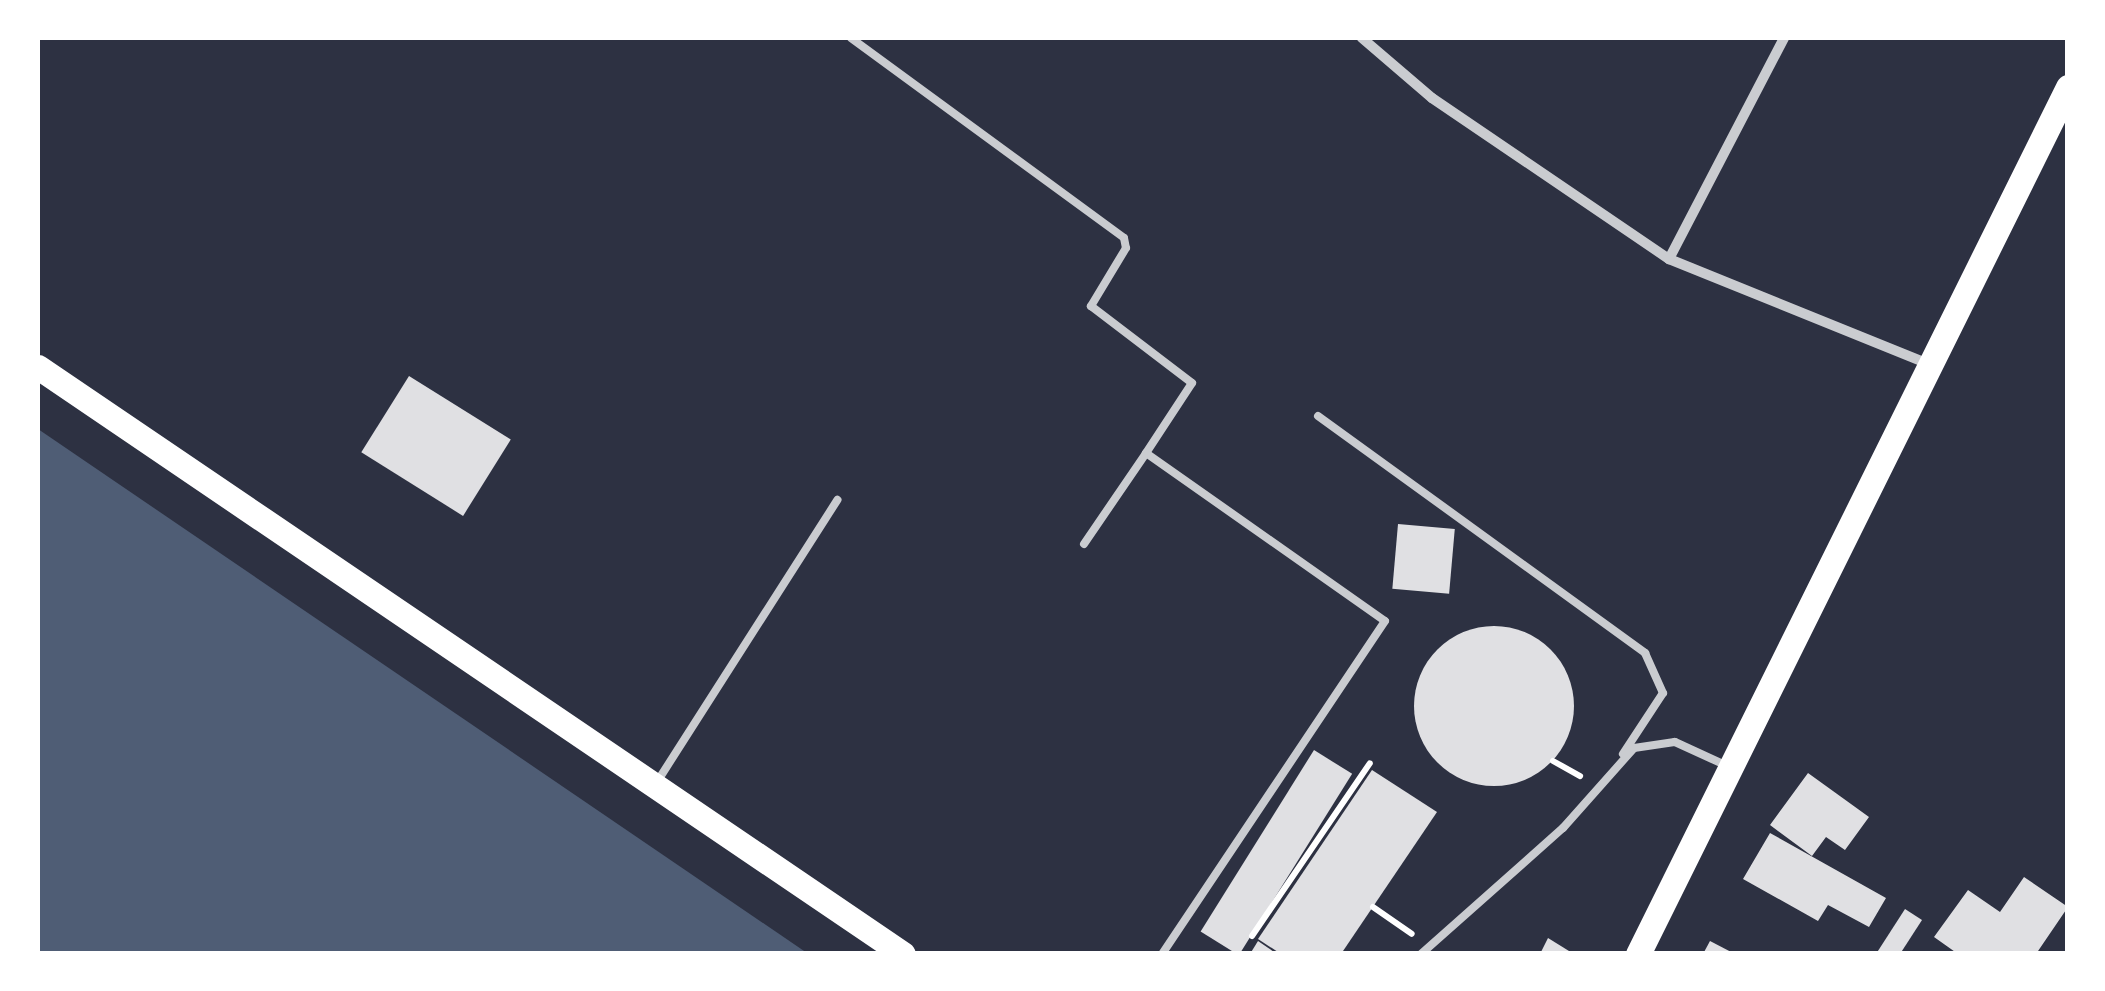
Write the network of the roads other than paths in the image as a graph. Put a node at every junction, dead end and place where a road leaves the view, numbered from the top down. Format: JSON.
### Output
{"nodes":[{"id":1,"x":851,"y":38,"type":"edge"},
{"id":2,"x":1362,"y":38,"type":"edge"},
{"id":3,"x":1784,"y":38,"type":"edge"},
{"id":4,"x":2068,"y":88,"type":"edge"},
{"id":5,"x":1668,"y":259,"type":"junction"},
{"id":6,"x":1932,"y":365,"type":"junction"},
{"id":7,"x":38,"y":367,"type":"edge"},
{"id":8,"x":1318,"y":416,"type":"dead end"},
{"id":9,"x":1146,"y":453,"type":"junction"},
{"id":10,"x":837,"y":500,"type":"dead end"},
{"id":11,"x":1084,"y":544,"type":"dead end"},
{"id":12,"x":1623,"y":754,"type":"junction"},
{"id":13,"x":1730,"y":767,"type":"junction"},
{"id":14,"x":655,"y":786,"type":"junction"},
{"id":15,"x":903,"y":954,"type":"edge"},
{"id":16,"x":1162,"y":954,"type":"edge"},
{"id":17,"x":1421,"y":954,"type":"edge"},
{"id":18,"x":1638,"y":954,"type":"edge"}],
"edges":[{"from":1,"to":9,"type":"lane"},
{"from":2,"to":5,"type":"street"},
{"from":3,"to":5,"type":"street"},
{"from":4,"to":6,"type":"highway"},
{"from":5,"to":6,"type":"street"},
{"from":6,"to":13,"type":"highway"},
{"from":7,"to":14,"type":"highway"},
{"from":8,"to":12,"type":"lane"},
{"from":9,"to":11,"type":"lane"},
{"from":9,"to":16,"type":"lane"},
{"from":10,"to":14,"type":"lane"},
{"from":12,"to":13,"type":"lane"},
{"from":12,"to":17,"type":"lane"},
{"from":13,"to":18,"type":"highway"},
{"from":14,"to":15,"type":"highway"}]}
